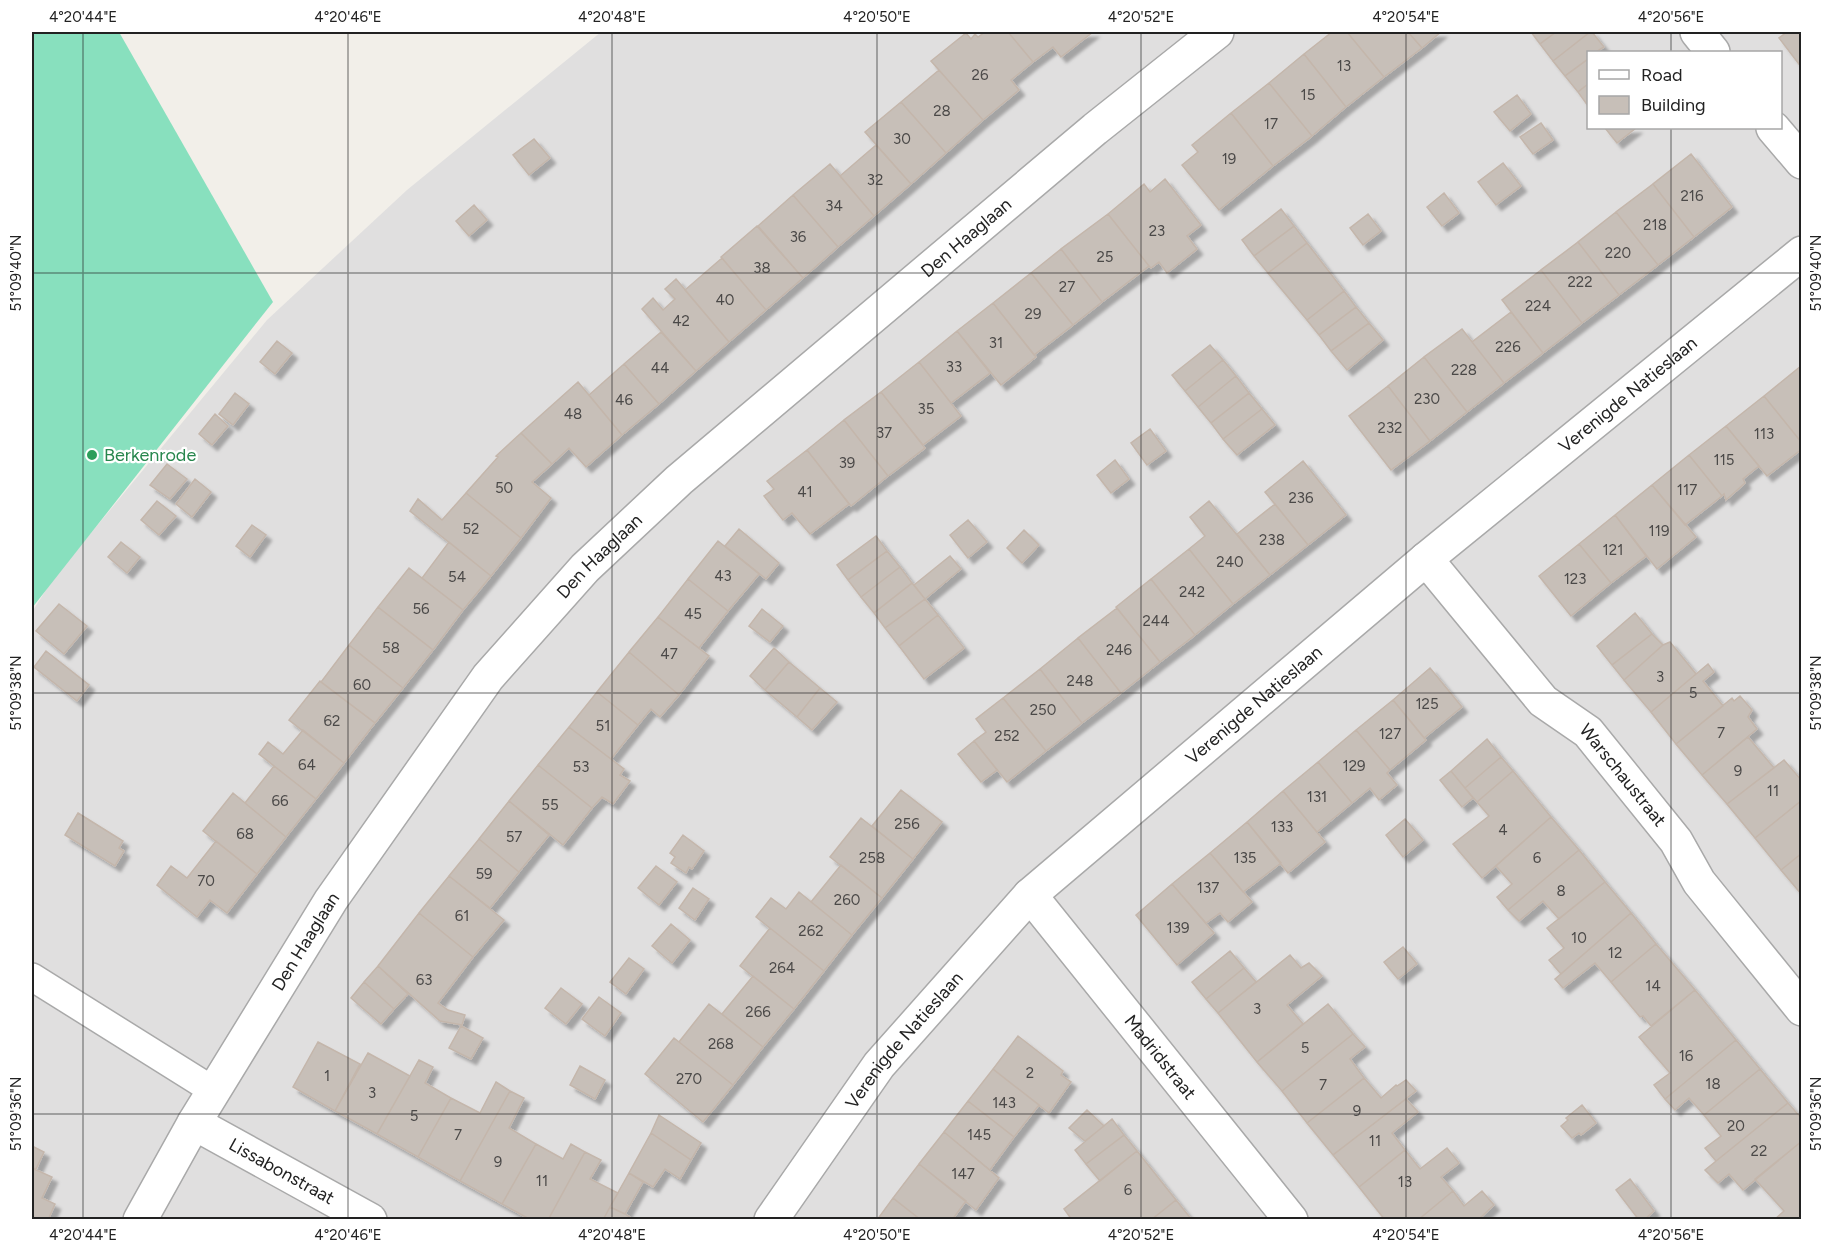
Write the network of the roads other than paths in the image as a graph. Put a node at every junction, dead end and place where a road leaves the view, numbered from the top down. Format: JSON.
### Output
{"nodes":[{"id":1,"x":1217,"y":32,"type":"edge"},
{"id":2,"x":1696,"y":32,"type":"edge"},
{"id":3,"x":1712,"y":51,"type":"edge"},
{"id":4,"x":1774,"y":129,"type":"edge"},
{"id":5,"x":1802,"y":162,"type":"edge"},
{"id":6,"x":1802,"y":253,"type":"edge"},
{"id":7,"x":1426,"y":559,"type":"junction"},
{"id":8,"x":1030,"y":895,"type":"junction"},
{"id":9,"x":32,"y":977,"type":"edge"},
{"id":10,"x":1802,"y":1009,"type":"edge"},
{"id":11,"x":214,"y":1091,"type":"junction"},
{"id":12,"x":194,"y":1123,"type":"junction"},
{"id":13,"x":140,"y":1220,"type":"edge"},
{"id":14,"x":370,"y":1220,"type":"edge"},
{"id":15,"x":771,"y":1220,"type":"edge"},
{"id":16,"x":1291,"y":1220,"type":"edge"}],
"edges":[{"from":1,"to":11,"type":"street","name":"Den Haaglaan"},
{"from":2,"to":3,"type":"street"},
{"from":4,"to":5,"type":"street"},
{"from":6,"to":7,"type":"street","name":"Verenigde Natieslaan"},
{"from":7,"to":8,"type":"street","name":"Verenigde Natieslaan"},
{"from":7,"to":10,"type":"street","name":"Warschaustraat"},
{"from":8,"to":15,"type":"street","name":"Verenigde Natieslaan"},
{"from":8,"to":16,"type":"street","name":"Madridstraat"},
{"from":9,"to":11,"type":"lane"},
{"from":11,"to":12,"type":"street","name":"Den Haaglaan"},
{"from":12,"to":13,"type":"street","name":"Den Haaglaan"},
{"from":12,"to":14,"type":"street","name":"Lissabonstraat"}]}
